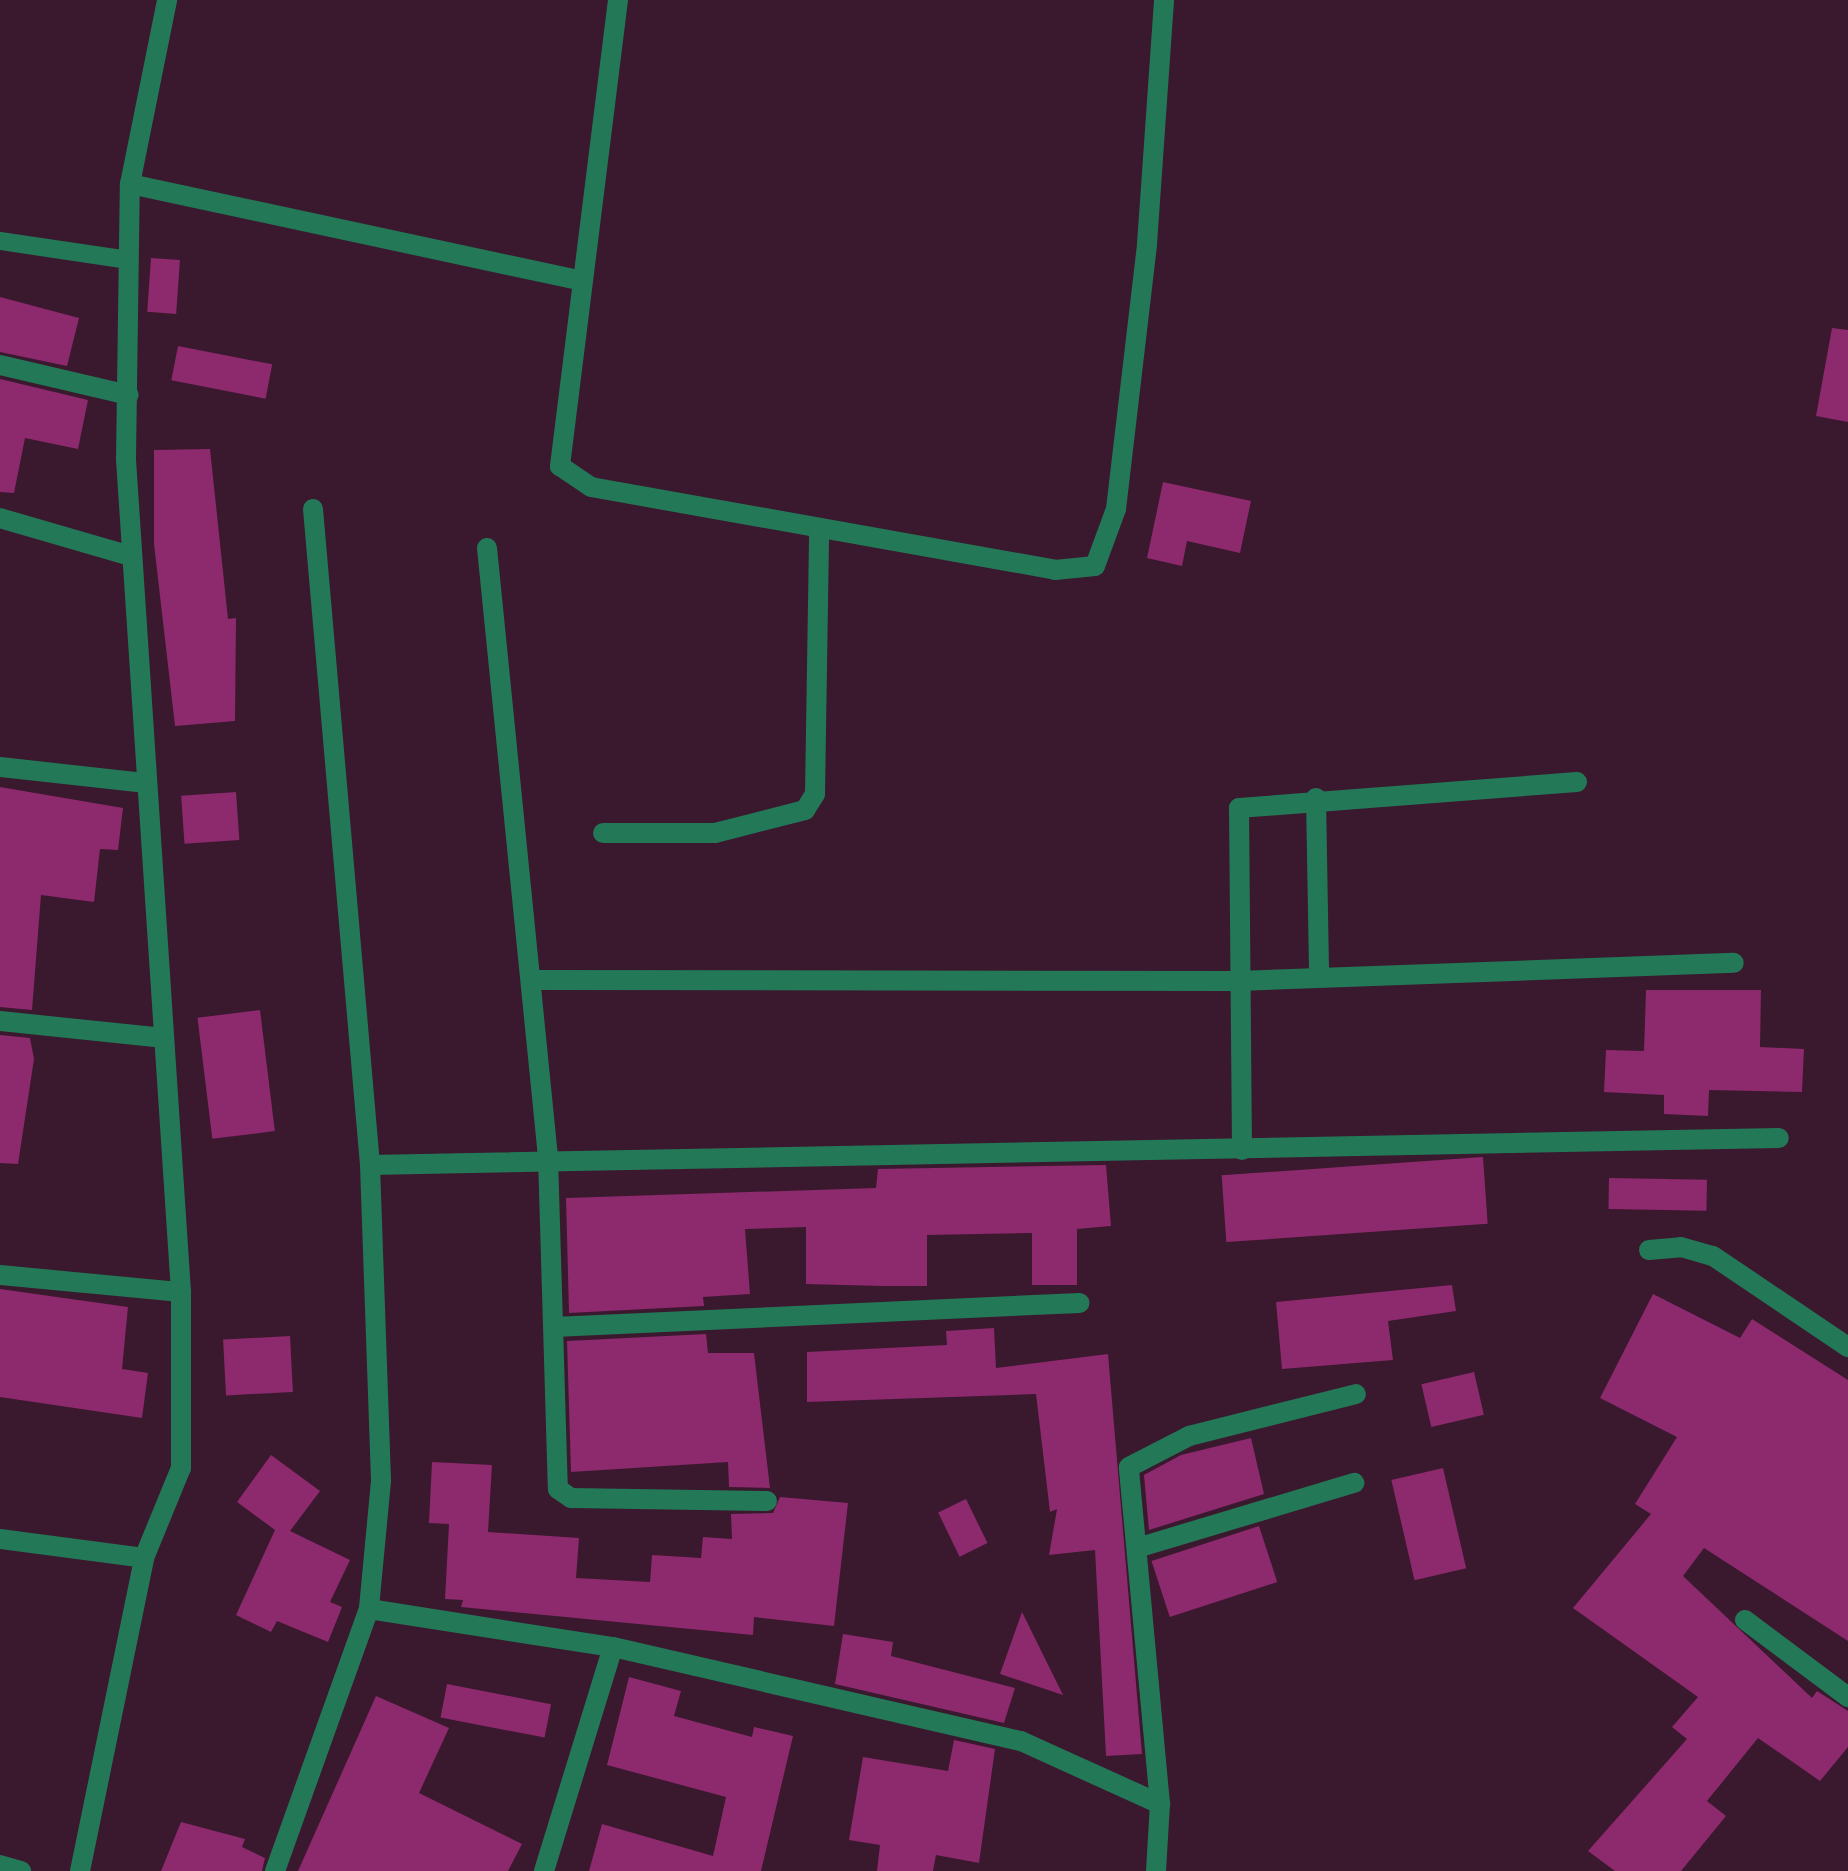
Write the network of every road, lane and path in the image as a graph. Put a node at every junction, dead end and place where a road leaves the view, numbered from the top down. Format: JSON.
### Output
{"nodes":[{"id":1,"x":167,"y":0,"type":"edge"},
{"id":2,"x":618,"y":0,"type":"edge"},
{"id":3,"x":1164,"y":0,"type":"edge"},
{"id":4,"x":130,"y":184,"type":"junction"},
{"id":5,"x":0,"y":241,"type":"edge"},
{"id":6,"x":130,"y":260,"type":"junction"},
{"id":7,"x":582,"y":281,"type":"junction"},
{"id":8,"x":0,"y":366,"type":"edge"},
{"id":9,"x":129,"y":395,"type":"junction"},
{"id":10,"x":313,"y":509,"type":"dead end"},
{"id":11,"x":0,"y":518,"type":"edge"},
{"id":12,"x":819,"y":531,"type":"junction"},
{"id":13,"x":488,"y":548,"type":"dead end"},
{"id":14,"x":127,"y":555,"type":"junction"},
{"id":15,"x":0,"y":766,"type":"edge"},
{"id":16,"x":1577,"y":782,"type":"dead end"},
{"id":17,"x":144,"y":783,"type":"junction"},
{"id":18,"x":1316,"y":798,"type":"junction"},
{"id":19,"x":603,"y":833,"type":"dead end"},
{"id":20,"x":1734,"y":963,"type":"dead end"},
{"id":21,"x":1320,"y":978,"type":"junction"},
{"id":22,"x":531,"y":980,"type":"junction"},
{"id":23,"x":1238,"y":981,"type":"junction"},
{"id":24,"x":0,"y":1021,"type":"edge"},
{"id":25,"x":164,"y":1038,"type":"junction"},
{"id":26,"x":1778,"y":1138,"type":"dead end"},
{"id":27,"x":1242,"y":1150,"type":"junction"},
{"id":28,"x":548,"y":1157,"type":"junction"},
{"id":29,"x":370,"y":1166,"type":"junction"},
{"id":30,"x":1649,"y":1250,"type":"dead end"},
{"id":31,"x":0,"y":1274,"type":"edge"},
{"id":32,"x":181,"y":1292,"type":"junction"},
{"id":33,"x":1079,"y":1303,"type":"dead end"},
{"id":34,"x":554,"y":1326,"type":"junction"},
{"id":35,"x":1848,"y":1347,"type":"edge"},
{"id":36,"x":1356,"y":1394,"type":"dead end"},
{"id":37,"x":1354,"y":1483,"type":"dead end"},
{"id":38,"x":767,"y":1501,"type":"dead end"},
{"id":39,"x":0,"y":1538,"type":"edge"},
{"id":40,"x":1137,"y":1548,"type":"junction"},
{"id":41,"x":144,"y":1558,"type":"junction"},
{"id":42,"x":369,"y":1609,"type":"junction"},
{"id":43,"x":1745,"y":1620,"type":"dead end"},
{"id":44,"x":613,"y":1647,"type":"junction"},
{"id":45,"x":1848,"y":1696,"type":"edge"},
{"id":46,"x":1160,"y":1804,"type":"junction"},
{"id":47,"x":0,"y":1865,"type":"edge"},
{"id":48,"x":21,"y":1871,"type":"edge"},
{"id":49,"x":80,"y":1871,"type":"edge"},
{"id":50,"x":274,"y":1871,"type":"edge"},
{"id":51,"x":544,"y":1871,"type":"edge"},
{"id":52,"x":1156,"y":1871,"type":"edge"}],
"edges":[{"from":1,"to":4,"type":"street"},
{"from":2,"to":7,"type":"street"},
{"from":3,"to":12,"type":"street"},
{"from":4,"to":6,"type":"street"},
{"from":4,"to":7,"type":"street"},
{"from":5,"to":6,"type":"lane"},
{"from":6,"to":9,"type":"street"},
{"from":7,"to":12,"type":"street"},
{"from":8,"to":9,"type":"street"},
{"from":9,"to":14,"type":"street"},
{"from":10,"to":29,"type":"street"},
{"from":11,"to":14,"type":"street"},
{"from":12,"to":19,"type":"street"},
{"from":13,"to":22,"type":"street"},
{"from":14,"to":17,"type":"street"},
{"from":15,"to":17,"type":"street"},
{"from":16,"to":18,"type":"street"},
{"from":17,"to":25,"type":"street"},
{"from":18,"to":21,"type":"street"},
{"from":18,"to":23,"type":"street"},
{"from":20,"to":21,"type":"street"},
{"from":21,"to":23,"type":"street"},
{"from":22,"to":23,"type":"street"},
{"from":22,"to":28,"type":"street"},
{"from":23,"to":27,"type":"street"},
{"from":24,"to":25,"type":"street"},
{"from":25,"to":32,"type":"street"},
{"from":26,"to":27,"type":"street"},
{"from":27,"to":28,"type":"street"},
{"from":28,"to":29,"type":"street"},
{"from":28,"to":34,"type":"street"},
{"from":29,"to":42,"type":"street"},
{"from":30,"to":35,"type":"street"},
{"from":31,"to":32,"type":"street"},
{"from":32,"to":41,"type":"street"},
{"from":33,"to":34,"type":"street"},
{"from":34,"to":38,"type":"street"},
{"from":36,"to":40,"type":"street"},
{"from":37,"to":40,"type":"street"},
{"from":39,"to":41,"type":"street"},
{"from":40,"to":46,"type":"street"},
{"from":41,"to":49,"type":"street"},
{"from":42,"to":44,"type":"street"},
{"from":42,"to":50,"type":"street"},
{"from":43,"to":45,"type":"street"},
{"from":44,"to":46,"type":"street"},
{"from":44,"to":51,"type":"street"},
{"from":46,"to":52,"type":"street"},
{"from":47,"to":48,"type":"street"}]}
